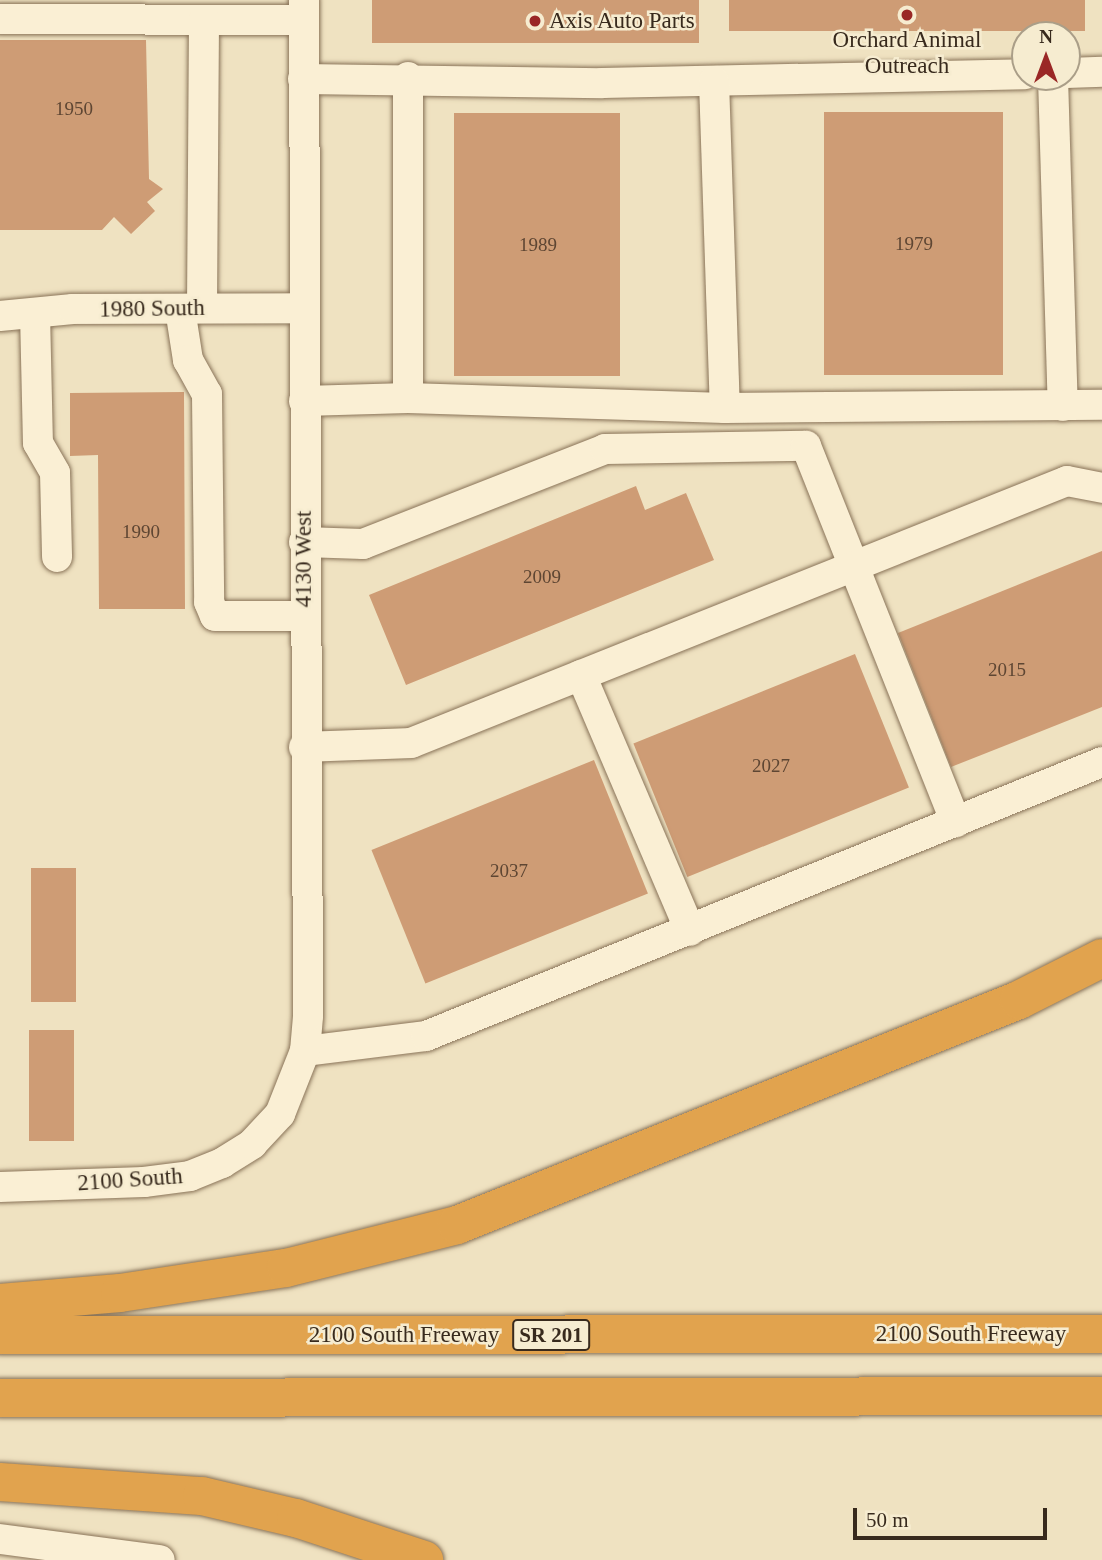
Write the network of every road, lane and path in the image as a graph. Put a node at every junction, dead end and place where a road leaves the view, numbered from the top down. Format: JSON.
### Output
{"nodes":[{"id":1,"x":304,"y":10,"type":"edge"},
{"id":2,"x":0,"y":19,"type":"edge"},
{"id":3,"x":204,"y":20,"type":"junction"},
{"id":4,"x":1102,"y":72,"type":"edge"},
{"id":5,"x":1081,"y":73,"type":"edge"},
{"id":6,"x":1011,"y":74,"type":"edge"},
{"id":7,"x":408,"y":77,"type":"junction"},
{"id":8,"x":303,"y":79,"type":"junction"},
{"id":9,"x":715,"y":81,"type":"junction"},
{"id":10,"x":1053,"y":91,"type":"edge"},
{"id":11,"x":191,"y":308,"type":"junction"},
{"id":12,"x":304,"y":308,"type":"junction"},
{"id":13,"x":35,"y":313,"type":"junction"},
{"id":14,"x":0,"y":316,"type":"edge"},
{"id":15,"x":408,"y":398,"type":"junction"},
{"id":16,"x":304,"y":401,"type":"junction"},
{"id":17,"x":1102,"y":405,"type":"edge"},
{"id":18,"x":1063,"y":406,"type":"junction"},
{"id":19,"x":725,"y":408,"type":"junction"},
{"id":20,"x":1102,"y":488,"type":"edge"},
{"id":21,"x":304,"y":542,"type":"junction"},
{"id":22,"x":57,"y":557,"type":"dead end"},
{"id":23,"x":852,"y":567,"type":"junction"},
{"id":24,"x":304,"y":616,"type":"junction"},
{"id":25,"x":581,"y":675,"type":"junction"},
{"id":26,"x":304,"y":747,"type":"junction"},
{"id":27,"x":1102,"y":762,"type":"edge"},
{"id":28,"x":956,"y":821,"type":"junction"},
{"id":29,"x":690,"y":932,"type":"junction"},
{"id":30,"x":1102,"y":958,"type":"edge"},
{"id":31,"x":1102,"y":973,"type":"edge"},
{"id":32,"x":1019,"y":1000,"type":"junction"},
{"id":33,"x":304,"y":1051,"type":"junction"},
{"id":34,"x":280,"y":1114,"type":"joint"},
{"id":35,"x":0,"y":1187,"type":"edge"},
{"id":36,"x":0,"y":1303,"type":"edge"},
{"id":37,"x":1102,"y":1334,"type":"edge"},
{"id":38,"x":0,"y":1335,"type":"edge"},
{"id":39,"x":1102,"y":1396,"type":"edge"},
{"id":40,"x":0,"y":1398,"type":"edge"},
{"id":41,"x":0,"y":1482,"type":"edge"},
{"id":42,"x":0,"y":1539,"type":"edge"},
{"id":43,"x":160,"y":1560,"type":"edge"},
{"id":44,"x":424,"y":1560,"type":"edge"}],
"edges":[{"from":1,"to":3,"type":"street"},
{"from":1,"to":8,"type":"street","name":"4130 West"},
{"from":2,"to":3,"type":"street"},
{"from":3,"to":11,"type":"street"},
{"from":4,"to":5,"type":"street"},
{"from":6,"to":9,"type":"street"},
{"from":7,"to":8,"type":"street"},
{"from":7,"to":9,"type":"street"},
{"from":7,"to":15,"type":"street"},
{"from":8,"to":12,"type":"street","name":"4130 West"},
{"from":9,"to":19,"type":"street"},
{"from":10,"to":18,"type":"street"},
{"from":11,"to":12,"type":"street","name":"1980 South"},
{"from":11,"to":13,"type":"street","name":"1980 South"},
{"from":11,"to":24,"type":"street"},
{"from":12,"to":16,"type":"street","name":"4130 West"},
{"from":13,"to":14,"type":"street","name":"1980 South"},
{"from":13,"to":22,"type":"street"},
{"from":15,"to":16,"type":"street"},
{"from":15,"to":19,"type":"street"},
{"from":16,"to":21,"type":"street","name":"4130 West"},
{"from":17,"to":18,"type":"street"},
{"from":18,"to":19,"type":"street"},
{"from":20,"to":23,"type":"street"},
{"from":21,"to":23,"type":"street"},
{"from":21,"to":24,"type":"street","name":"4130 West"},
{"from":23,"to":25,"type":"street"},
{"from":23,"to":28,"type":"street"},
{"from":24,"to":26,"type":"street","name":"4130 West"},
{"from":25,"to":26,"type":"street"},
{"from":25,"to":29,"type":"street"},
{"from":26,"to":33,"type":"street","name":"4130 West"},
{"from":27,"to":28,"type":"street"},
{"from":28,"to":29,"type":"street"},
{"from":29,"to":33,"type":"street"},
{"from":30,"to":32,"type":"highway"},
{"from":31,"to":32,"type":"highway"},
{"from":32,"to":36,"type":"highway"},
{"from":33,"to":34,"type":"street","name":"4130 West"},
{"from":34,"to":35,"type":"street","name":"2100 South"},
{"from":37,"to":38,"type":"highway","name":"2100 South Freeway","number":"SR 201"},
{"from":39,"to":40,"type":"highway"},
{"from":41,"to":44,"type":"highway"},
{"from":42,"to":43,"type":"street"}]}
